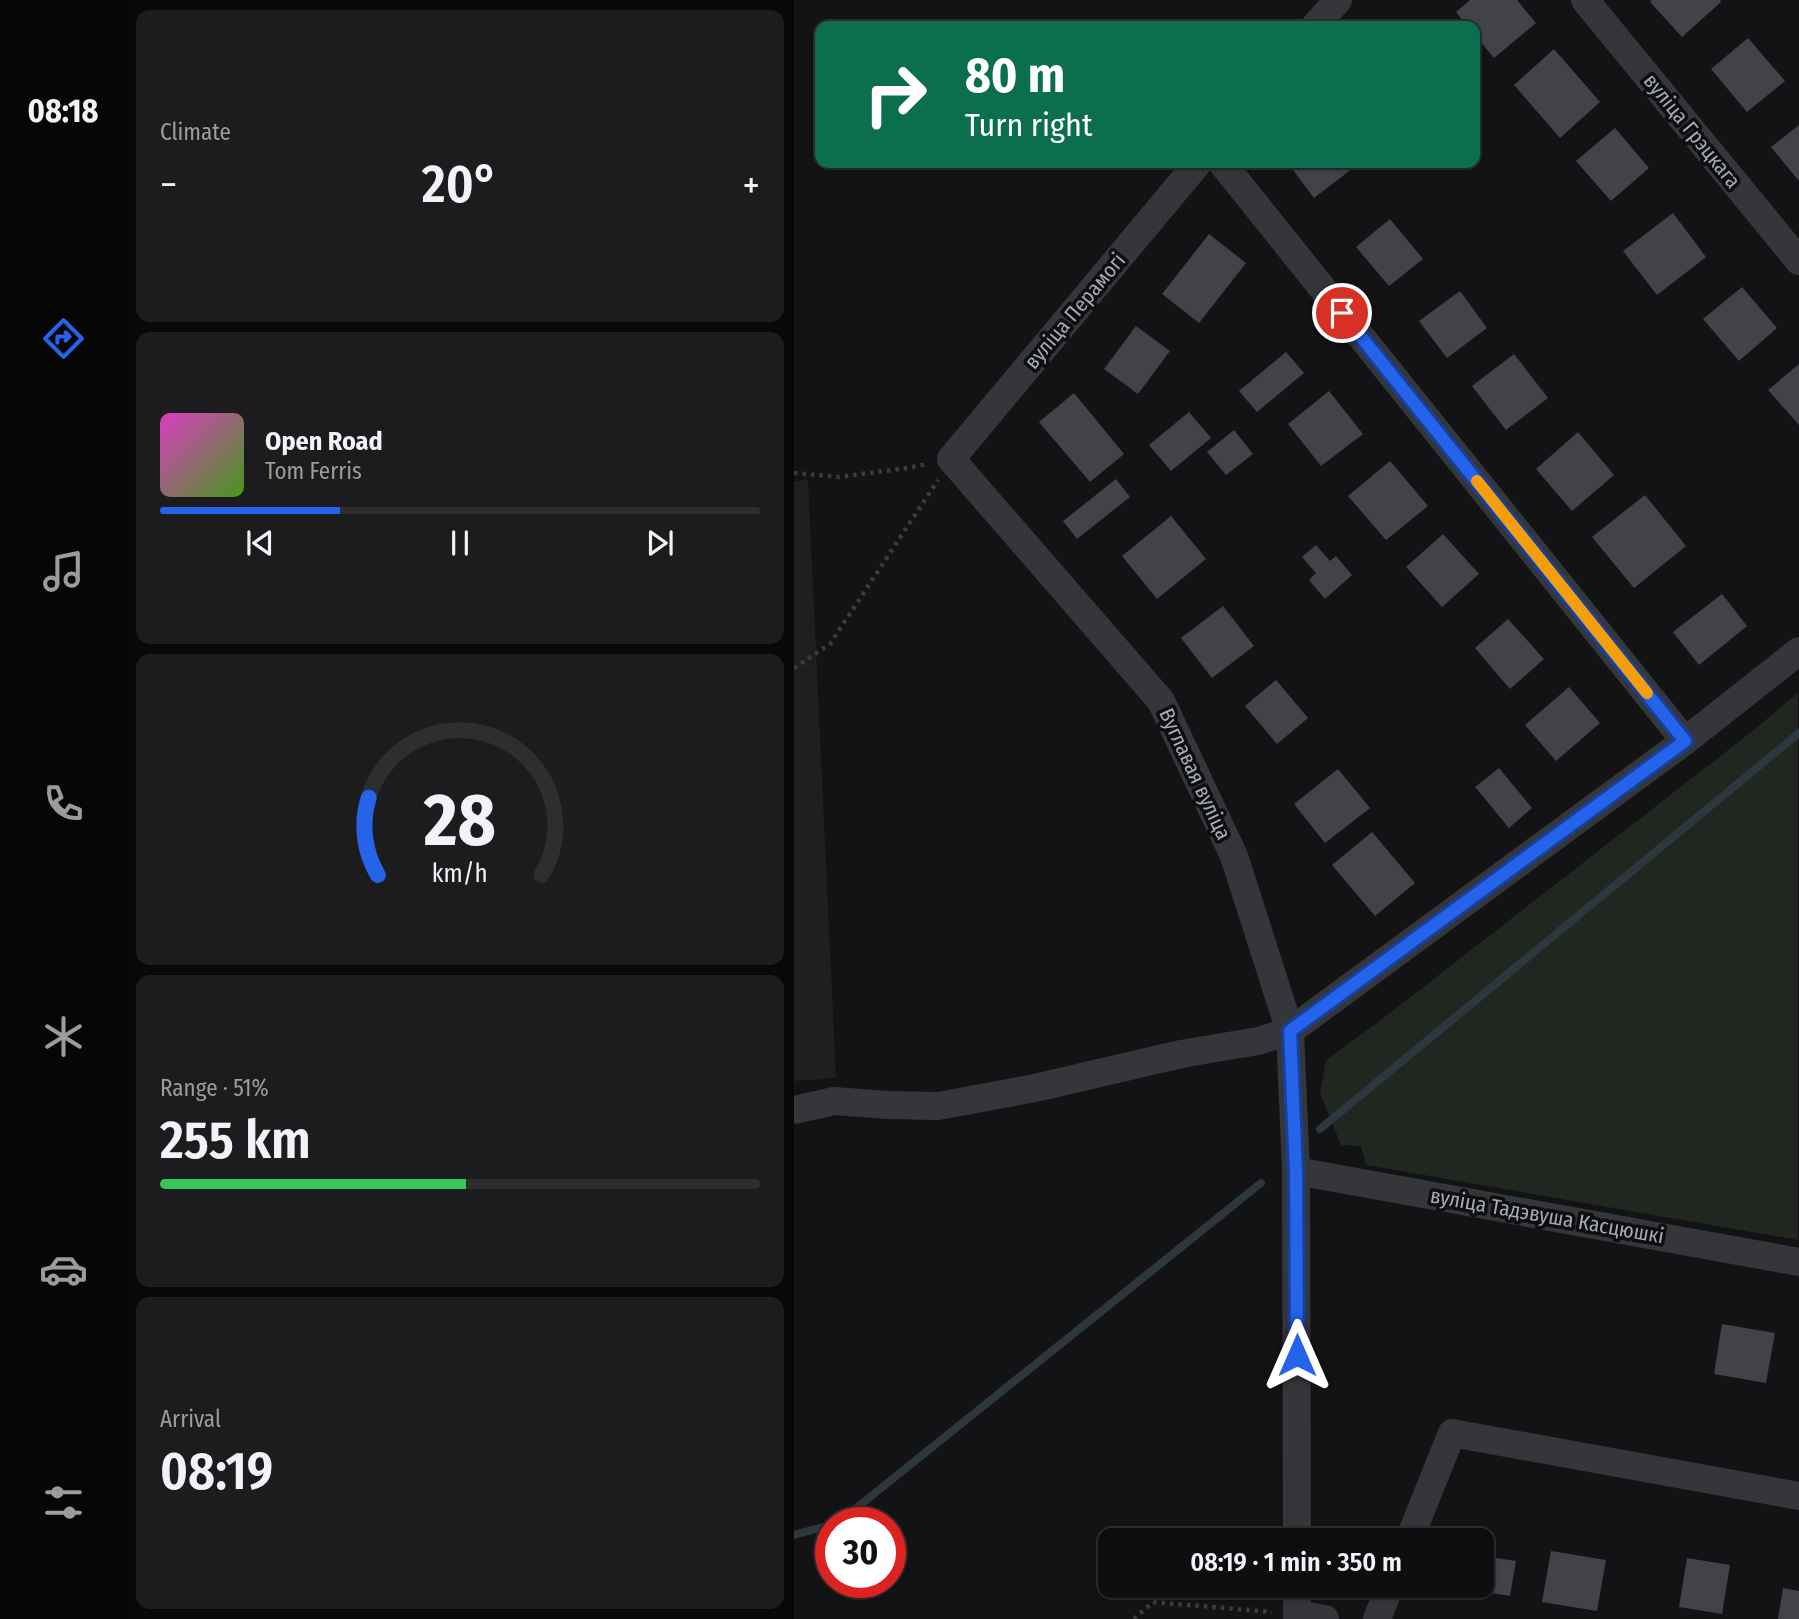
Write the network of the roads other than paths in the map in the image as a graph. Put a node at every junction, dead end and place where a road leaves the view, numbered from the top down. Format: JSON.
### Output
{"nodes":[{"id":1,"x":1338,"y":0,"type":"edge"},
{"id":2,"x":1585,"y":0,"type":"edge"},
{"id":3,"x":1319,"y":21,"type":"edge"},
{"id":4,"x":1194,"y":168,"type":"edge"},
{"id":5,"x":1226,"y":168,"type":"edge"},
{"id":6,"x":1798,"y":261,"type":"edge"},
{"id":7,"x":951,"y":459,"type":"joint"},
{"id":8,"x":1798,"y":651,"type":"edge"},
{"id":9,"x":1685,"y":741,"type":"junction"},
{"id":10,"x":1290,"y":1031,"type":"junction"},
{"id":11,"x":794,"y":1110,"type":"edge"},
{"id":12,"x":1296,"y":1171,"type":"junction"},
{"id":13,"x":1798,"y":1262,"type":"edge"},
{"id":14,"x":1798,"y":1496,"type":"edge"},
{"id":15,"x":1297,"y":1528,"type":"edge"},
{"id":16,"x":1414,"y":1528,"type":"edge"},
{"id":17,"x":1297,"y":1598,"type":"edge"},
{"id":18,"x":1385,"y":1598,"type":"edge"},
{"id":19,"x":1297,"y":1616,"type":"edge"},
{"id":20,"x":1325,"y":1619,"type":"edge"},
{"id":21,"x":1377,"y":1619,"type":"edge"}],
"edges":[{"from":1,"to":3,"type":"street"},
{"from":2,"to":6,"type":"street","name":"вуліца Грэцкага"},
{"from":4,"to":7,"type":"street","name":"вуліца Перамогі"},
{"from":5,"to":9,"type":"street"},
{"from":7,"to":10,"type":"street","name":"Вуглавая вуліца"},
{"from":8,"to":9,"type":"street"},
{"from":9,"to":10,"type":"street"},
{"from":10,"to":11,"type":"street"},
{"from":10,"to":12,"type":"street","name":"Вуглавая вуліца"},
{"from":12,"to":13,"type":"street","name":"вуліца Тадэвуша Касцюшкі"},
{"from":12,"to":15,"type":"street","name":"Вуглавая вуліца"},
{"from":14,"to":16,"type":"street"},
{"from":17,"to":19,"type":"street"},
{"from":18,"to":21,"type":"street"},
{"from":19,"to":20,"type":"street"}]}
